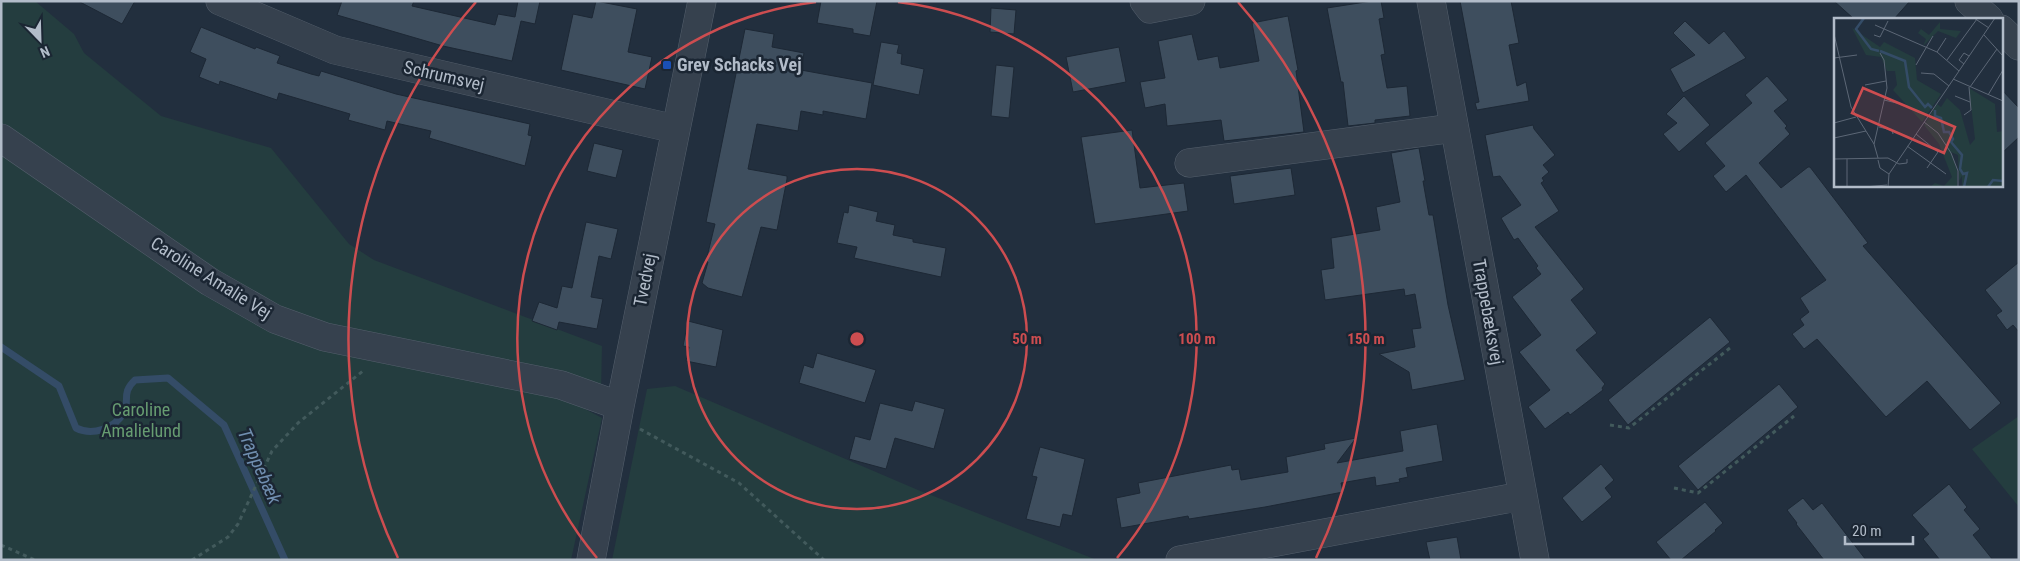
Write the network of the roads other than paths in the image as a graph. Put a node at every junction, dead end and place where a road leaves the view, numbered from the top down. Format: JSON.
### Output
{"nodes":[{"id":1,"x":220,"y":1,"type":"edge"},
{"id":2,"x":702,"y":1,"type":"edge"},
{"id":3,"x":1144,"y":1,"type":"edge"},
{"id":4,"x":1191,"y":1,"type":"edge"},
{"id":5,"x":1431,"y":1,"type":"edge"},
{"id":6,"x":1969,"y":1,"type":"edge"},
{"id":7,"x":1988,"y":18,"type":"edge"},
{"id":8,"x":2002,"y":30,"type":"edge"},
{"id":9,"x":2019,"y":46,"type":"edge"},
{"id":10,"x":1454,"y":128,"type":"junction"},
{"id":11,"x":675,"y":129,"type":"junction"},
{"id":12,"x":1,"y":138,"type":"edge"},
{"id":13,"x":1189,"y":163,"type":"dead end"},
{"id":14,"x":620,"y":412,"type":"junction"},
{"id":15,"x":1522,"y":496,"type":"junction"},
{"id":16,"x":591,"y":560,"type":"edge"},
{"id":17,"x":1180,"y":560,"type":"edge"},
{"id":18,"x":1535,"y":560,"type":"edge"}],
"edges":[{"from":1,"to":11,"type":"street","name":"Schrumsvej"},
{"from":2,"to":11,"type":"street","name":"Tvedvej"},
{"from":3,"to":4,"type":"street"},
{"from":5,"to":10,"type":"street","name":"Trappebæksvej"},
{"from":6,"to":7,"type":"street"},
{"from":8,"to":9,"type":"street"},
{"from":10,"to":13,"type":"street"},
{"from":10,"to":15,"type":"street","name":"Trappebæksvej"},
{"from":11,"to":14,"type":"street","name":"Tvedvej"},
{"from":12,"to":14,"type":"street","name":"Caroline Amalie Vej"},
{"from":14,"to":16,"type":"street","name":"Tvedvej"},
{"from":15,"to":17,"type":"street"},
{"from":15,"to":18,"type":"street","name":"Trappebæksvej"}]}
